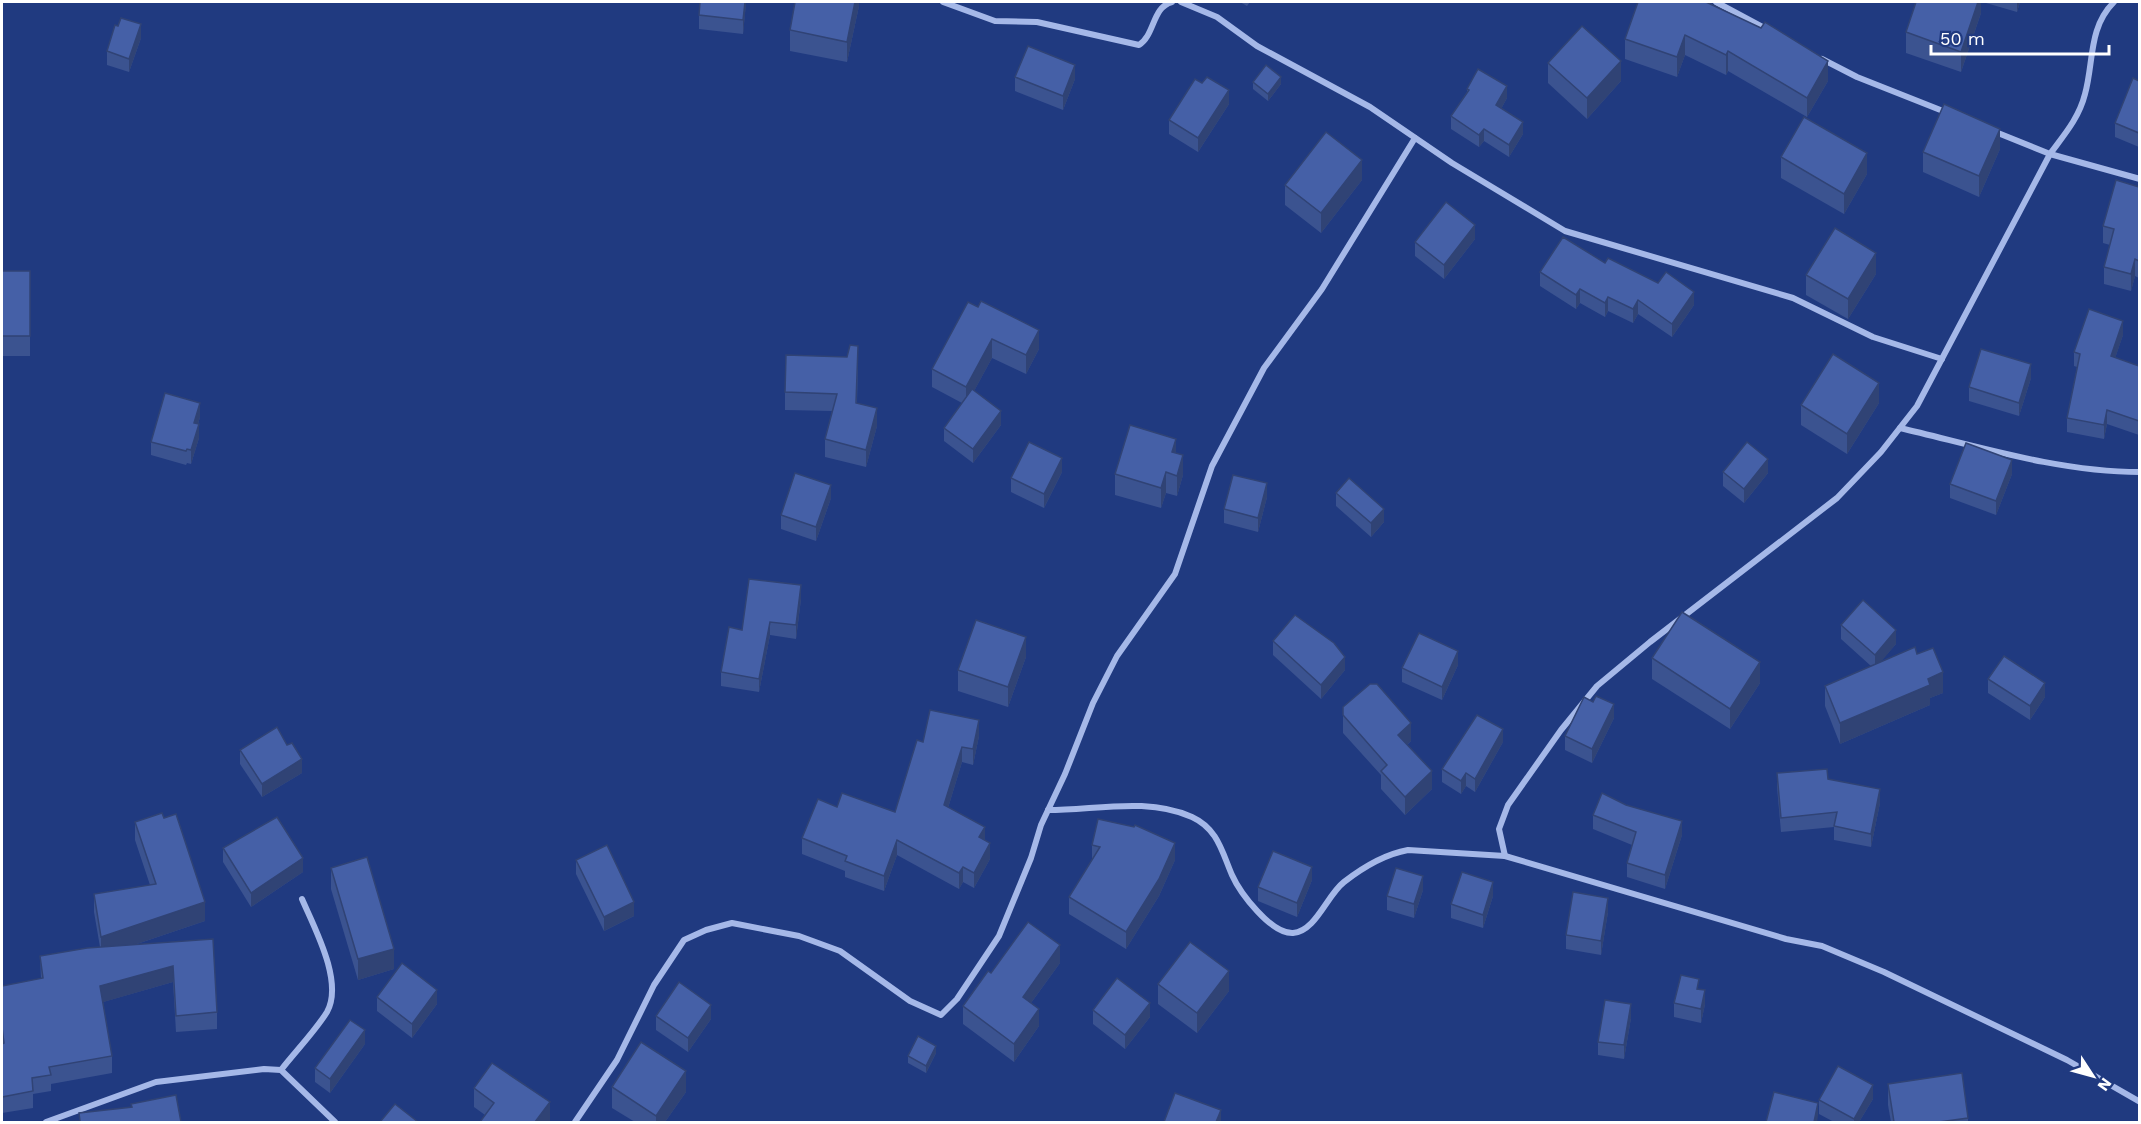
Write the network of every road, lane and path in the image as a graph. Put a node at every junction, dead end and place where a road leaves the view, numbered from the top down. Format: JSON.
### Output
{"nodes":[{"id":1,"x":943,"y":2,"type":"edge"},
{"id":2,"x":1172,"y":2,"type":"edge"},
{"id":3,"x":1180,"y":2,"type":"edge"},
{"id":4,"x":1716,"y":2,"type":"edge"},
{"id":5,"x":2114,"y":2,"type":"edge"},
{"id":6,"x":1774,"y":33,"type":"edge"},
{"id":7,"x":1815,"y":55,"type":"edge"},
{"id":8,"x":1955,"y":116,"type":"edge"},
{"id":9,"x":1987,"y":129,"type":"edge"},
{"id":10,"x":1415,"y":138,"type":"junction"},
{"id":11,"x":2050,"y":154,"type":"junction"},
{"id":12,"x":2139,"y":179,"type":"edge"},
{"id":13,"x":1942,"y":359,"type":"junction"},
{"id":14,"x":1900,"y":428,"type":"junction"},
{"id":15,"x":2139,"y":472,"type":"edge"},
{"id":16,"x":1048,"y":810,"type":"junction"},
{"id":17,"x":1505,"y":856,"type":"junction"},
{"id":18,"x":302,"y":898,"type":"dead end"},
{"id":19,"x":281,"y":1070,"type":"junction"},
{"id":20,"x":2139,"y":1102,"type":"edge"},
{"id":21,"x":46,"y":1122,"type":"edge"},
{"id":22,"x":335,"y":1122,"type":"edge"},
{"id":23,"x":575,"y":1122,"type":"edge"}],
"edges":[{"from":1,"to":2,"type":"street"},
{"from":3,"to":10,"type":"street"},
{"from":4,"to":6,"type":"street"},
{"from":5,"to":11,"type":"street"},
{"from":7,"to":8,"type":"street"},
{"from":9,"to":11,"type":"street"},
{"from":10,"to":13,"type":"street"},
{"from":10,"to":16,"type":"street"},
{"from":11,"to":12,"type":"street"},
{"from":11,"to":13,"type":"street"},
{"from":13,"to":14,"type":"street"},
{"from":14,"to":15,"type":"street"},
{"from":14,"to":17,"type":"street"},
{"from":16,"to":17,"type":"street"},
{"from":16,"to":23,"type":"street"},
{"from":17,"to":20,"type":"street"},
{"from":18,"to":19,"type":"street"},
{"from":19,"to":21,"type":"street"},
{"from":19,"to":22,"type":"street"}]}
